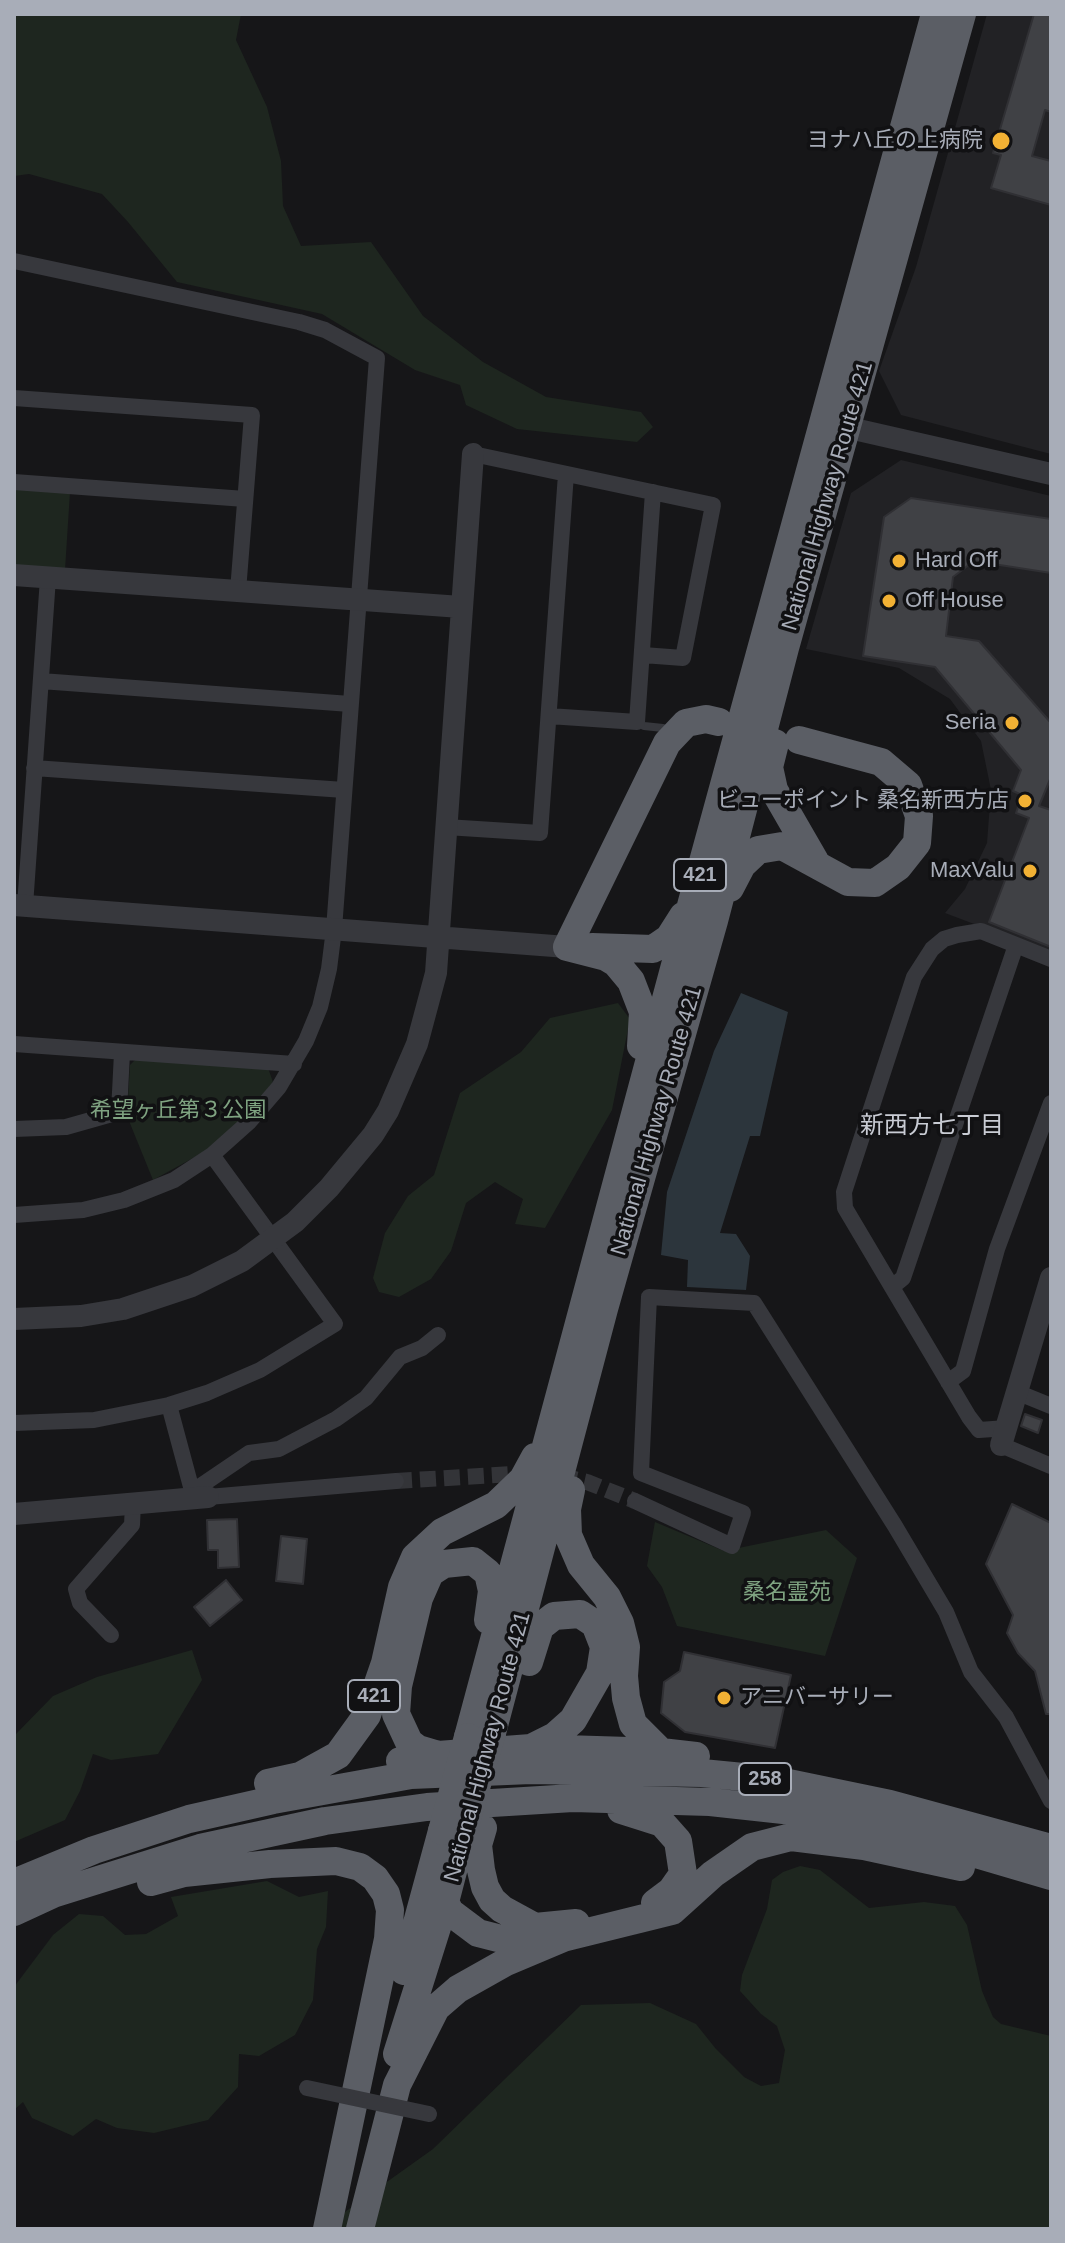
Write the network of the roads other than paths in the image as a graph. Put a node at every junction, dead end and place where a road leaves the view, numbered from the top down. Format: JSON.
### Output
{"nodes":[{"id":1,"x":935,"y":14,"type":"edge"},
{"id":2,"x":962,"y":14,"type":"edge"},
{"id":3,"x":14,"y":261,"type":"edge"},
{"id":4,"x":14,"y":398,"type":"edge"},
{"id":5,"x":836,"y":425,"type":"junction"},
{"id":6,"x":473,"y":454,"type":"joint"},
{"id":7,"x":566,"y":474,"type":"junction"},
{"id":8,"x":1051,"y":474,"type":"edge"},
{"id":9,"x":14,"y":482,"type":"edge"},
{"id":10,"x":653,"y":492,"type":"junction"},
{"id":11,"x":245,"y":499,"type":"junction"},
{"id":12,"x":14,"y":575,"type":"edge"},
{"id":13,"x":48,"y":578,"type":"junction"},
{"id":14,"x":238,"y":591,"type":"junction"},
{"id":15,"x":359,"y":601,"type":"junction"},
{"id":16,"x":461,"y":607,"type":"junction"},
{"id":17,"x":785,"y":648,"type":"junction"},
{"id":18,"x":643,"y":655,"type":"junction"},
{"id":19,"x":41,"y":681,"type":"junction"},
{"id":20,"x":350,"y":704,"type":"junction"},
{"id":21,"x":549,"y":716,"type":"junction"},
{"id":22,"x":637,"y":722,"type":"junction"},
{"id":23,"x":719,"y":722,"type":"dead end"},
{"id":24,"x":663,"y":728,"type":"dead end"},
{"id":25,"x":799,"y":740,"type":"dead end"},
{"id":26,"x":34,"y":768,"type":"junction"},
{"id":27,"x":344,"y":790,"type":"junction"},
{"id":28,"x":446,"y":827,"type":"junction"},
{"id":29,"x":819,"y":867,"type":"junction"},
{"id":30,"x":692,"y":902,"type":"junction"},
{"id":31,"x":19,"y":906,"type":"edge"},
{"id":32,"x":714,"y":921,"type":"junction"},
{"id":33,"x":334,"y":929,"type":"junction"},
{"id":34,"x":439,"y":937,"type":"junction"},
{"id":35,"x":1016,"y":945,"type":"junction"},
{"id":36,"x":567,"y":947,"type":"junction"},
{"id":37,"x":1051,"y":959,"type":"edge"},
{"id":38,"x":14,"y":1044,"type":"edge"},
{"id":39,"x":122,"y":1053,"type":"junction"},
{"id":40,"x":294,"y":1064,"type":"junction"},
{"id":41,"x":1051,"y":1103,"type":"edge"},
{"id":42,"x":14,"y":1129,"type":"edge"},
{"id":43,"x":212,"y":1155,"type":"junction"},
{"id":44,"x":623,"y":1165,"type":"junction"},
{"id":45,"x":14,"y":1215,"type":"edge"},
{"id":46,"x":273,"y":1239,"type":"junction"},
{"id":47,"x":1051,"y":1278,"type":"edge"},
{"id":48,"x":892,"y":1287,"type":"junction"},
{"id":49,"x":14,"y":1319,"type":"edge"},
{"id":50,"x":438,"y":1335,"type":"dead end"},
{"id":51,"x":948,"y":1382,"type":"junction"},
{"id":52,"x":1019,"y":1393,"type":"junction"},
{"id":53,"x":581,"y":1402,"type":"junction"},
{"id":54,"x":169,"y":1405,"type":"junction"},
{"id":55,"x":1051,"y":1406,"type":"edge"},
{"id":56,"x":14,"y":1423,"type":"edge"},
{"id":57,"x":549,"y":1432,"type":"junction"},
{"id":58,"x":1004,"y":1436,"type":"junction"},
{"id":59,"x":1051,"y":1466,"type":"edge"},
{"id":60,"x":396,"y":1481,"type":"tunnel mouth"},
{"id":61,"x":198,"y":1495,"type":"junction"},
{"id":62,"x":635,"y":1501,"type":"tunnel mouth"},
{"id":63,"x":133,"y":1503,"type":"junction"},
{"id":64,"x":14,"y":1514,"type":"edge"},
{"id":65,"x":111,"y":1635,"type":"dead end"},
{"id":66,"x":484,"y":1679,"type":"junction"},
{"id":67,"x":485,"y":1731,"type":"junction"},
{"id":68,"x":531,"y":1748,"type":"junction"},
{"id":69,"x":661,"y":1752,"type":"junction"},
{"id":70,"x":438,"y":1755,"type":"junction"},
{"id":71,"x":300,"y":1776,"type":"junction"},
{"id":72,"x":573,"y":1798,"type":"junction"},
{"id":73,"x":1051,"y":1801,"type":"edge"},
{"id":74,"x":463,"y":1829,"type":"junction"},
{"id":75,"x":1051,"y":1839,"type":"edge"},
{"id":76,"x":1051,"y":1848,"type":"edge"},
{"id":77,"x":94,"y":1850,"type":"junction"},
{"id":78,"x":431,"y":1871,"type":"junction"},
{"id":79,"x":1051,"y":1876,"type":"edge"},
{"id":80,"x":14,"y":1883,"type":"edge"},
{"id":81,"x":1051,"y":1891,"type":"edge"},
{"id":82,"x":53,"y":1894,"type":"junction"},
{"id":83,"x":445,"y":1902,"type":"junction"},
{"id":84,"x":14,"y":1912,"type":"edge"},
{"id":85,"x":563,"y":1938,"type":"junction"},
{"id":86,"x":307,"y":2088,"type":"dead end"},
{"id":87,"x":429,"y":2114,"type":"dead end"},
{"id":88,"x":327,"y":2229,"type":"edge"},
{"id":89,"x":343,"y":2229,"type":"edge"},
{"id":90,"x":353,"y":2229,"type":"edge"},
{"id":91,"x":360,"y":2229,"type":"edge"}],
"edges":[{"from":1,"to":5,"type":"highway","name":"National Highway Route 421","number":"421"},
{"from":2,"to":5,"type":"highway","name":"National Highway Route 421","number":"421"},
{"from":3,"to":15,"type":"street"},
{"from":4,"to":11,"type":"street"},
{"from":5,"to":8,"type":"street"},
{"from":5,"to":17,"type":"highway","name":"National Highway Route 421","number":"421"},
{"from":5,"to":30,"type":"highway","name":"National Highway Route 421","number":"421"},
{"from":6,"to":7,"type":"street"},
{"from":6,"to":16,"type":"street"},
{"from":7,"to":10,"type":"street"},
{"from":7,"to":21,"type":"street"},
{"from":9,"to":11,"type":"street"},
{"from":10,"to":18,"type":"street"},
{"from":10,"to":18,"type":"street"},
{"from":11,"to":14,"type":"street"},
{"from":12,"to":13,"type":"street"},
{"from":13,"to":14,"type":"street"},
{"from":13,"to":19,"type":"street"},
{"from":14,"to":15,"type":"street"},
{"from":15,"to":16,"type":"street"},
{"from":15,"to":20,"type":"street"},
{"from":16,"to":28,"type":"street"},
{"from":17,"to":29,"type":"highway"},
{"from":17,"to":32,"type":"highway","name":"National Highway Route 421","number":"421"},
{"from":18,"to":22,"type":"street"},
{"from":19,"to":20,"type":"street"},
{"from":19,"to":26,"type":"street"},
{"from":20,"to":27,"type":"street"},
{"from":21,"to":22,"type":"street"},
{"from":21,"to":28,"type":"street"},
{"from":22,"to":24,"type":"lane"},
{"from":23,"to":36,"type":"highway"},
{"from":25,"to":29,"type":"highway"},
{"from":26,"to":27,"type":"street"},
{"from":26,"to":31,"type":"street"},
{"from":27,"to":33,"type":"street"},
{"from":28,"to":34,"type":"street"},
{"from":29,"to":32,"type":"highway"},
{"from":30,"to":36,"type":"highway"},
{"from":30,"to":44,"type":"highway","name":"National Highway Route 421","number":"421"},
{"from":31,"to":33,"type":"street"},
{"from":32,"to":53,"type":"highway","name":"National Highway Route 421","number":"421"},
{"from":33,"to":34,"type":"street"},
{"from":33,"to":40,"type":"street"},
{"from":34,"to":36,"type":"street"},
{"from":34,"to":46,"type":"street"},
{"from":35,"to":37,"type":"street"},
{"from":35,"to":48,"type":"street"},
{"from":35,"to":48,"type":"street"},
{"from":36,"to":44,"type":"highway"},
{"from":38,"to":39,"type":"street"},
{"from":39,"to":40,"type":"street"},
{"from":39,"to":42,"type":"street"},
{"from":40,"to":43,"type":"street"},
{"from":41,"to":51,"type":"street"},
{"from":43,"to":45,"type":"street"},
{"from":43,"to":46,"type":"street"},
{"from":44,"to":57,"type":"highway","name":"National Highway Route 421","number":"421"},
{"from":46,"to":49,"type":"street"},
{"from":46,"to":54,"type":"street"},
{"from":47,"to":52,"type":"street"},
{"from":48,"to":51,"type":"street"},
{"from":50,"to":61,"type":"street"},
{"from":51,"to":58,"type":"street"},
{"from":52,"to":55,"type":"street"},
{"from":52,"to":58,"type":"street"},
{"from":53,"to":67,"type":"highway","name":"National Highway Route 421","number":"421"},
{"from":53,"to":69,"type":"highway"},
{"from":54,"to":56,"type":"street"},
{"from":54,"to":61,"type":"street"},
{"from":57,"to":66,"type":"highway","name":"National Highway Route 421","number":"421"},
{"from":57,"to":71,"type":"highway","number":"421"},
{"from":58,"to":59,"type":"street"},
{"from":60,"to":61,"type":"street"},
{"from":61,"to":63,"type":"street"},
{"from":62,"to":73,"type":"street"},
{"from":63,"to":64,"type":"street"},
{"from":63,"to":65,"type":"street"},
{"from":66,"to":67,"type":"highway","name":"National Highway Route 421","number":"421"},
{"from":66,"to":70,"type":"highway"},
{"from":67,"to":68,"type":"highway"},
{"from":67,"to":74,"type":"highway","name":"National Highway Route 421","number":"421","bridge":true},
{"from":67,"to":74,"type":"highway","name":"National Highway Route 421","number":"421","bridge":true},
{"from":68,"to":69,"type":"highway"},
{"from":68,"to":70,"type":"highway"},
{"from":69,"to":75,"type":"highway"},
{"from":70,"to":71,"type":"highway"},
{"from":71,"to":77,"type":"highway","number":"421"},
{"from":72,"to":74,"type":"highway","number":"421"},
{"from":72,"to":79,"type":"highway","number":"258"},
{"from":72,"to":82,"type":"highway","number":"258"},
{"from":74,"to":78,"type":"highway","name":"National Highway Route 421","number":"421"},
{"from":74,"to":83,"type":"highway","name":"National Highway Route 421","number":"421"},
{"from":76,"to":77,"type":"highway","number":"258"},
{"from":77,"to":80,"type":"highway","number":"258"},
{"from":78,"to":83,"type":"highway"},
{"from":78,"to":89,"type":"highway","name":"National Highway Route 421","number":"421"},
{"from":81,"to":85,"type":"highway"},
{"from":82,"to":84,"type":"highway","number":"258"},
{"from":82,"to":88,"type":"highway"},
{"from":83,"to":85,"type":"highway"},
{"from":83,"to":90,"type":"highway","name":"National Highway Route 421","number":"421"},
{"from":85,"to":91,"type":"highway"},
{"from":86,"to":87,"type":"street","bridge":true}]}
